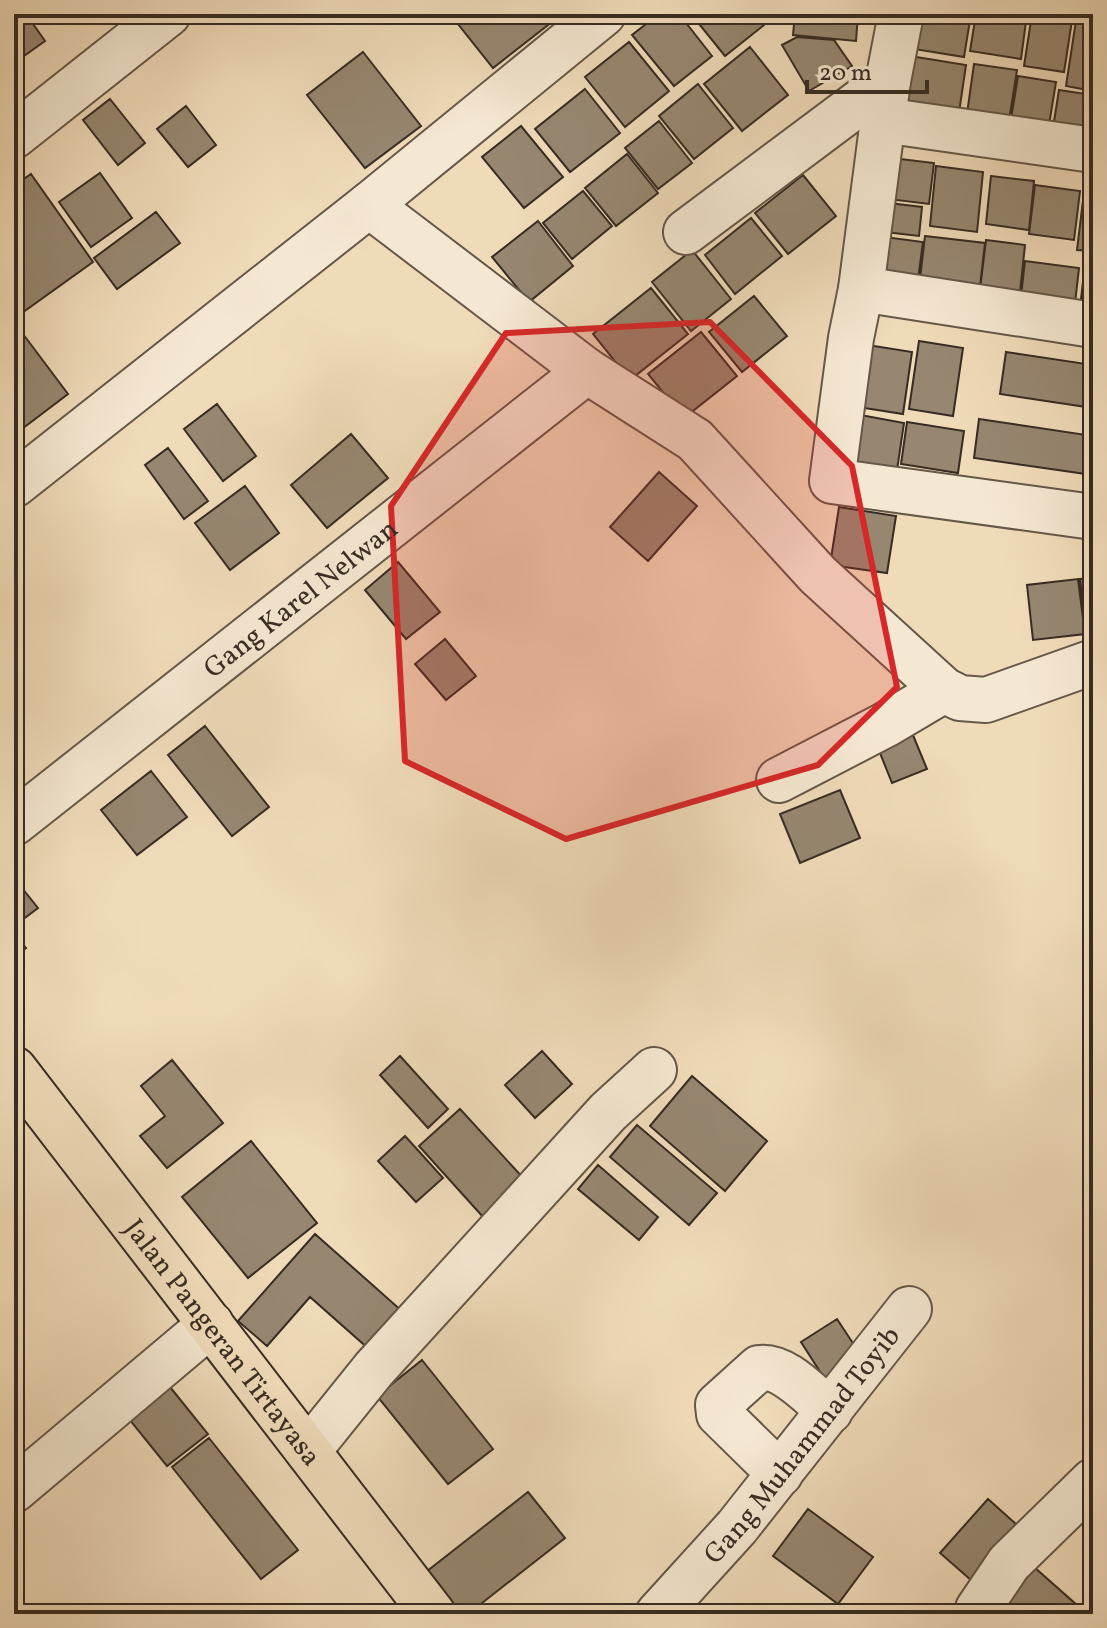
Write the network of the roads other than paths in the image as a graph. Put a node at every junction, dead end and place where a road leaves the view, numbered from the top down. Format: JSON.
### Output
{"nodes":[{"id":1,"x":168,"y":14,"type":"edge"},
{"id":2,"x":603,"y":14,"type":"edge"},
{"id":3,"x":901,"y":14,"type":"edge"},
{"id":4,"x":886,"y":100,"type":"junction"},
{"id":5,"x":14,"y":136,"type":"edge"},
{"id":6,"x":1093,"y":150,"type":"edge"},
{"id":7,"x":369,"y":205,"type":"junction"},
{"id":8,"x":686,"y":232,"type":"dead end"},
{"id":9,"x":861,"y":289,"type":"junction"},
{"id":10,"x":1093,"y":325,"type":"edge"},
{"id":11,"x":587,"y":371,"type":"junction"},
{"id":12,"x":14,"y":485,"type":"edge"},
{"id":13,"x":1093,"y":517,"type":"edge"},
{"id":14,"x":1093,"y":662,"type":"edge"},
{"id":15,"x":944,"y":690,"type":"junction"},
{"id":16,"x":779,"y":780,"type":"dead end"},
{"id":17,"x":14,"y":823,"type":"edge"},
{"id":18,"x":14,"y":1069,"type":"edge"},
{"id":19,"x":654,"y":1070,"type":"dead end"},
{"id":20,"x":909,"y":1309,"type":"dead end"},
{"id":21,"x":211,"y":1324,"type":"junction"},
{"id":22,"x":830,"y":1411,"type":"junction"},
{"id":23,"x":308,"y":1451,"type":"junction"},
{"id":24,"x":780,"y":1474,"type":"junction"},
{"id":25,"x":1093,"y":1481,"type":"edge"},
{"id":26,"x":14,"y":1490,"type":"edge"},
{"id":27,"x":433,"y":1614,"type":"edge"},
{"id":28,"x":658,"y":1614,"type":"edge"},
{"id":29,"x":978,"y":1614,"type":"edge"}],
"edges":[{"from":1,"to":5,"type":"street"},
{"from":2,"to":7,"type":"street"},
{"from":3,"to":4,"type":"street"},
{"from":4,"to":6,"type":"street"},
{"from":4,"to":8,"type":"street"},
{"from":4,"to":9,"type":"street"},
{"from":7,"to":11,"type":"street"},
{"from":7,"to":12,"type":"street"},
{"from":9,"to":10,"type":"street"},
{"from":9,"to":13,"type":"street"},
{"from":11,"to":15,"type":"street"},
{"from":11,"to":17,"type":"street","name":"Gang Karel Nelwan"},
{"from":14,"to":15,"type":"street"},
{"from":15,"to":16,"type":"street"},
{"from":18,"to":21,"type":"main road","name":"Jalan Pangeran Tirtayasa"},
{"from":19,"to":23,"type":"street"},
{"from":20,"to":22,"type":"street","name":"Gang Muhammad Toyib"},
{"from":21,"to":23,"type":"main road","name":"Jalan Pangeran Tirtayasa"},
{"from":21,"to":26,"type":"street"},
{"from":22,"to":24,"type":"street","name":"Gang Muhammad Toyib"},
{"from":22,"to":24,"type":"street"},
{"from":23,"to":27,"type":"main road","name":"Jalan Pangeran Tirtayasa"},
{"from":24,"to":28,"type":"street","name":"Gang Muhammad Toyib"},
{"from":25,"to":29,"type":"street"}]}
